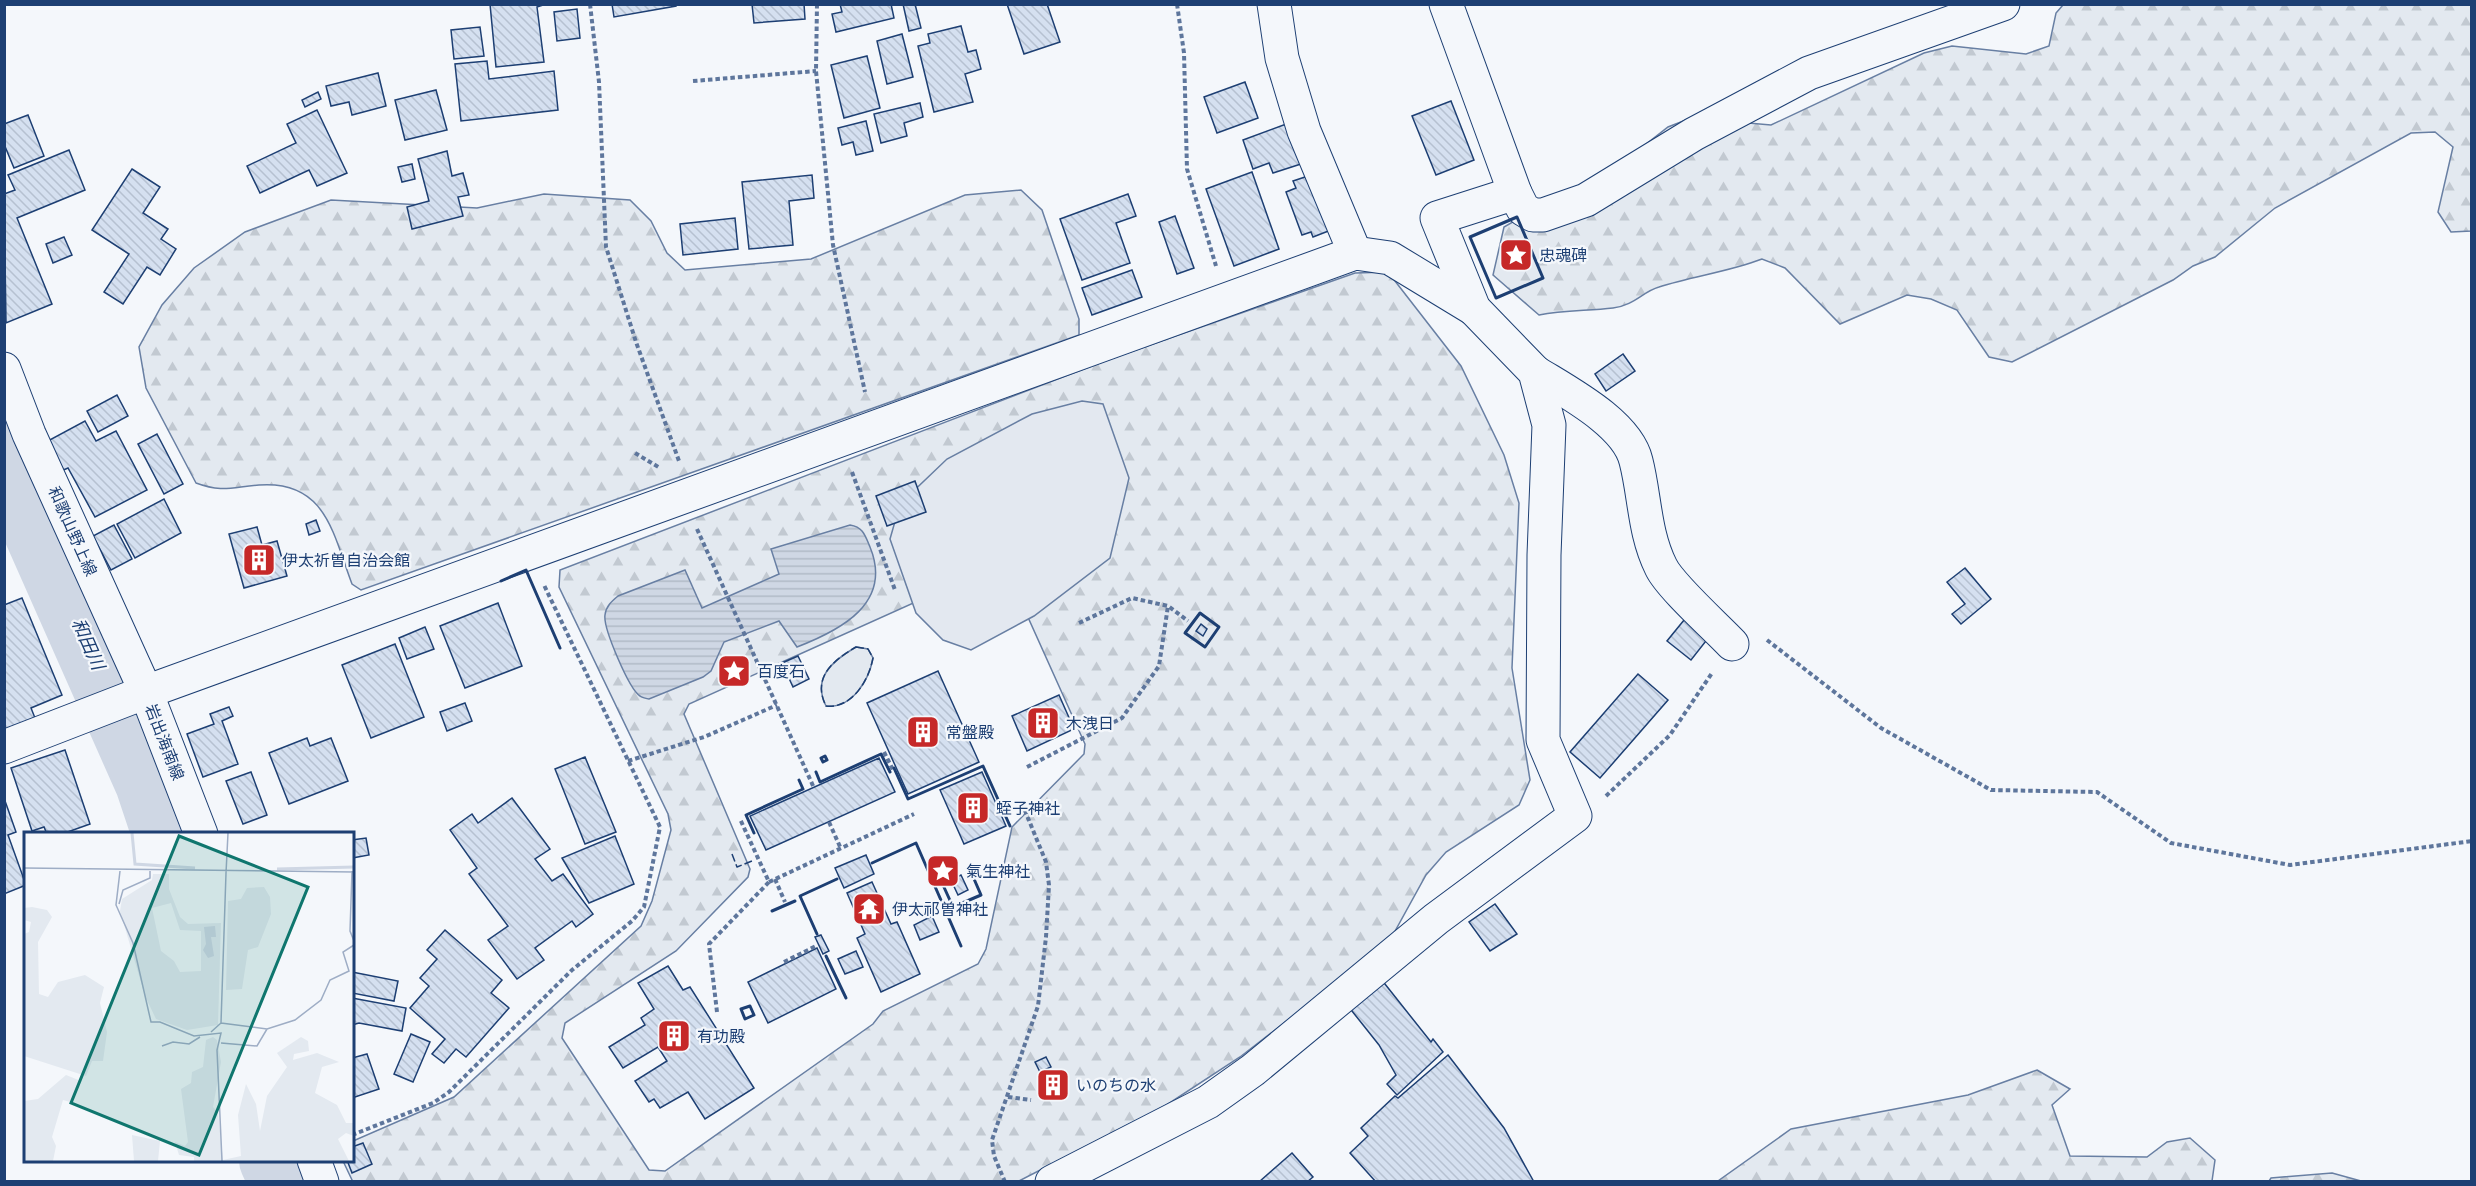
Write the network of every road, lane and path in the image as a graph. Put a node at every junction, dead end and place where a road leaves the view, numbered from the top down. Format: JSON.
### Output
{"nodes":[{"id":1,"x":590,"y":4,"type":"edge"},
{"id":2,"x":817,"y":4,"type":"edge"},
{"id":3,"x":1177,"y":4,"type":"edge"},
{"id":4,"x":1274,"y":4,"type":"edge"},
{"id":5,"x":1446,"y":4,"type":"edge"},
{"id":6,"x":2003,"y":4,"type":"edge"},
{"id":7,"x":816,"y":71,"type":"junction"},
{"id":8,"x":693,"y":81,"type":"dead end"},
{"id":9,"x":1515,"y":193,"type":"junction"},
{"id":10,"x":1355,"y":253,"type":"junction"},
{"id":11,"x":1227,"y":301,"type":"junction"},
{"id":12,"x":1474,"y":309,"type":"junction"},
{"id":13,"x":4,"y":369,"type":"edge"},
{"id":14,"x":1535,"y":372,"type":"junction"},
{"id":15,"x":873,"y":429,"type":"junction"},
{"id":16,"x":841,"y":441,"type":"junction"},
{"id":17,"x":693,"y":508,"type":"junction"},
{"id":18,"x":528,"y":553,"type":"junction"},
{"id":19,"x":322,"y":554,"type":"dead end"},
{"id":20,"x":324,"y":560,"type":"dead end"},
{"id":21,"x":895,"y":590,"type":"dead end"},
{"id":22,"x":1168,"y":606,"type":"junction"},
{"id":23,"x":1188,"y":621,"type":"dead end"},
{"id":24,"x":1079,"y":623,"type":"dead end"},
{"id":25,"x":1732,"y":644,"type":"junction"},
{"id":26,"x":138,"y":695,"type":"junction"},
{"id":27,"x":777,"y":705,"type":"junction"},
{"id":28,"x":4,"y":747,"type":"edge"},
{"id":29,"x":884,"y":752,"type":"dead end"},
{"id":30,"x":628,"y":761,"type":"junction"},
{"id":31,"x":1028,"y":767,"type":"dead end"},
{"id":32,"x":894,"y":772,"type":"dead end"},
{"id":33,"x":813,"y":788,"type":"dead end"},
{"id":34,"x":1021,"y":801,"type":"dead end"},
{"id":35,"x":914,"y":814,"type":"dead end"},
{"id":36,"x":1575,"y":816,"type":"junction"},
{"id":37,"x":741,"y":819,"type":"dead end"},
{"id":38,"x":829,"y":822,"type":"dead end"},
{"id":39,"x":200,"y":832,"type":"edge"},
{"id":40,"x":2472,"y":841,"type":"edge"},
{"id":41,"x":841,"y":849,"type":"junction"},
{"id":42,"x":775,"y":879,"type":"junction"},
{"id":43,"x":769,"y":882,"type":"junction"},
{"id":44,"x":785,"y":902,"type":"dead end"},
{"id":45,"x":816,"y":946,"type":"dead end"},
{"id":46,"x":784,"y":962,"type":"dead end"},
{"id":47,"x":717,"y":1012,"type":"dead end"},
{"id":48,"x":1008,"y":1097,"type":"junction"},
{"id":49,"x":1031,"y":1100,"type":"dead end"},
{"id":50,"x":354,"y":1133,"type":"edge"},
{"id":51,"x":314,"y":1162,"type":"edge"},
{"id":52,"x":322,"y":1182,"type":"edge"},
{"id":53,"x":1005,"y":1182,"type":"edge"},
{"id":54,"x":1052,"y":1182,"type":"edge"}],
"edges":[{"from":1,"to":17,"type":"path"},
{"from":2,"to":7,"type":"path"},
{"from":3,"to":11,"type":"path"},
{"from":4,"to":10,"type":"street"},
{"from":5,"to":9,"type":"street"},
{"from":6,"to":9,"type":"street"},
{"from":7,"to":8,"type":"path"},
{"from":7,"to":15,"type":"path"},
{"from":9,"to":12,"type":"street"},
{"from":10,"to":11,"type":"street"},
{"from":10,"to":12,"type":"street"},
{"from":11,"to":15,"type":"street"},
{"from":12,"to":14,"type":"street"},
{"from":13,"to":26,"type":"street","name":"和歌山野上線"},
{"from":14,"to":25,"type":"street"},
{"from":14,"to":36,"type":"street"},
{"from":15,"to":16,"type":"street"},
{"from":16,"to":17,"type":"street"},
{"from":16,"to":21,"type":"path"},
{"from":17,"to":18,"type":"street"},
{"from":17,"to":27,"type":"path"},
{"from":18,"to":26,"type":"street"},
{"from":18,"to":30,"type":"path"},
{"from":19,"to":20,"type":"path"},
{"from":22,"to":23,"type":"path"},
{"from":22,"to":24,"type":"path"},
{"from":22,"to":31,"type":"path"},
{"from":25,"to":36,"type":"path"},
{"from":25,"to":40,"type":"path"},
{"from":26,"to":28,"type":"street","name":"岩出海南線"},
{"from":26,"to":39,"type":"street","name":"岩出海南線"},
{"from":27,"to":30,"type":"path"},
{"from":27,"to":33,"type":"path"},
{"from":29,"to":32,"type":"path"},
{"from":30,"to":50,"type":"path"},
{"from":34,"to":48,"type":"path"},
{"from":35,"to":41,"type":"path"},
{"from":36,"to":54,"type":"street"},
{"from":37,"to":43,"type":"path"},
{"from":38,"to":41,"type":"path"},
{"from":41,"to":42,"type":"path"},
{"from":42,"to":43,"type":"path"},
{"from":42,"to":44,"type":"path"},
{"from":43,"to":47,"type":"path"},
{"from":45,"to":46,"type":"path"},
{"from":48,"to":49,"type":"path"},
{"from":48,"to":53,"type":"path"},
{"from":51,"to":52,"type":"street"}]}
